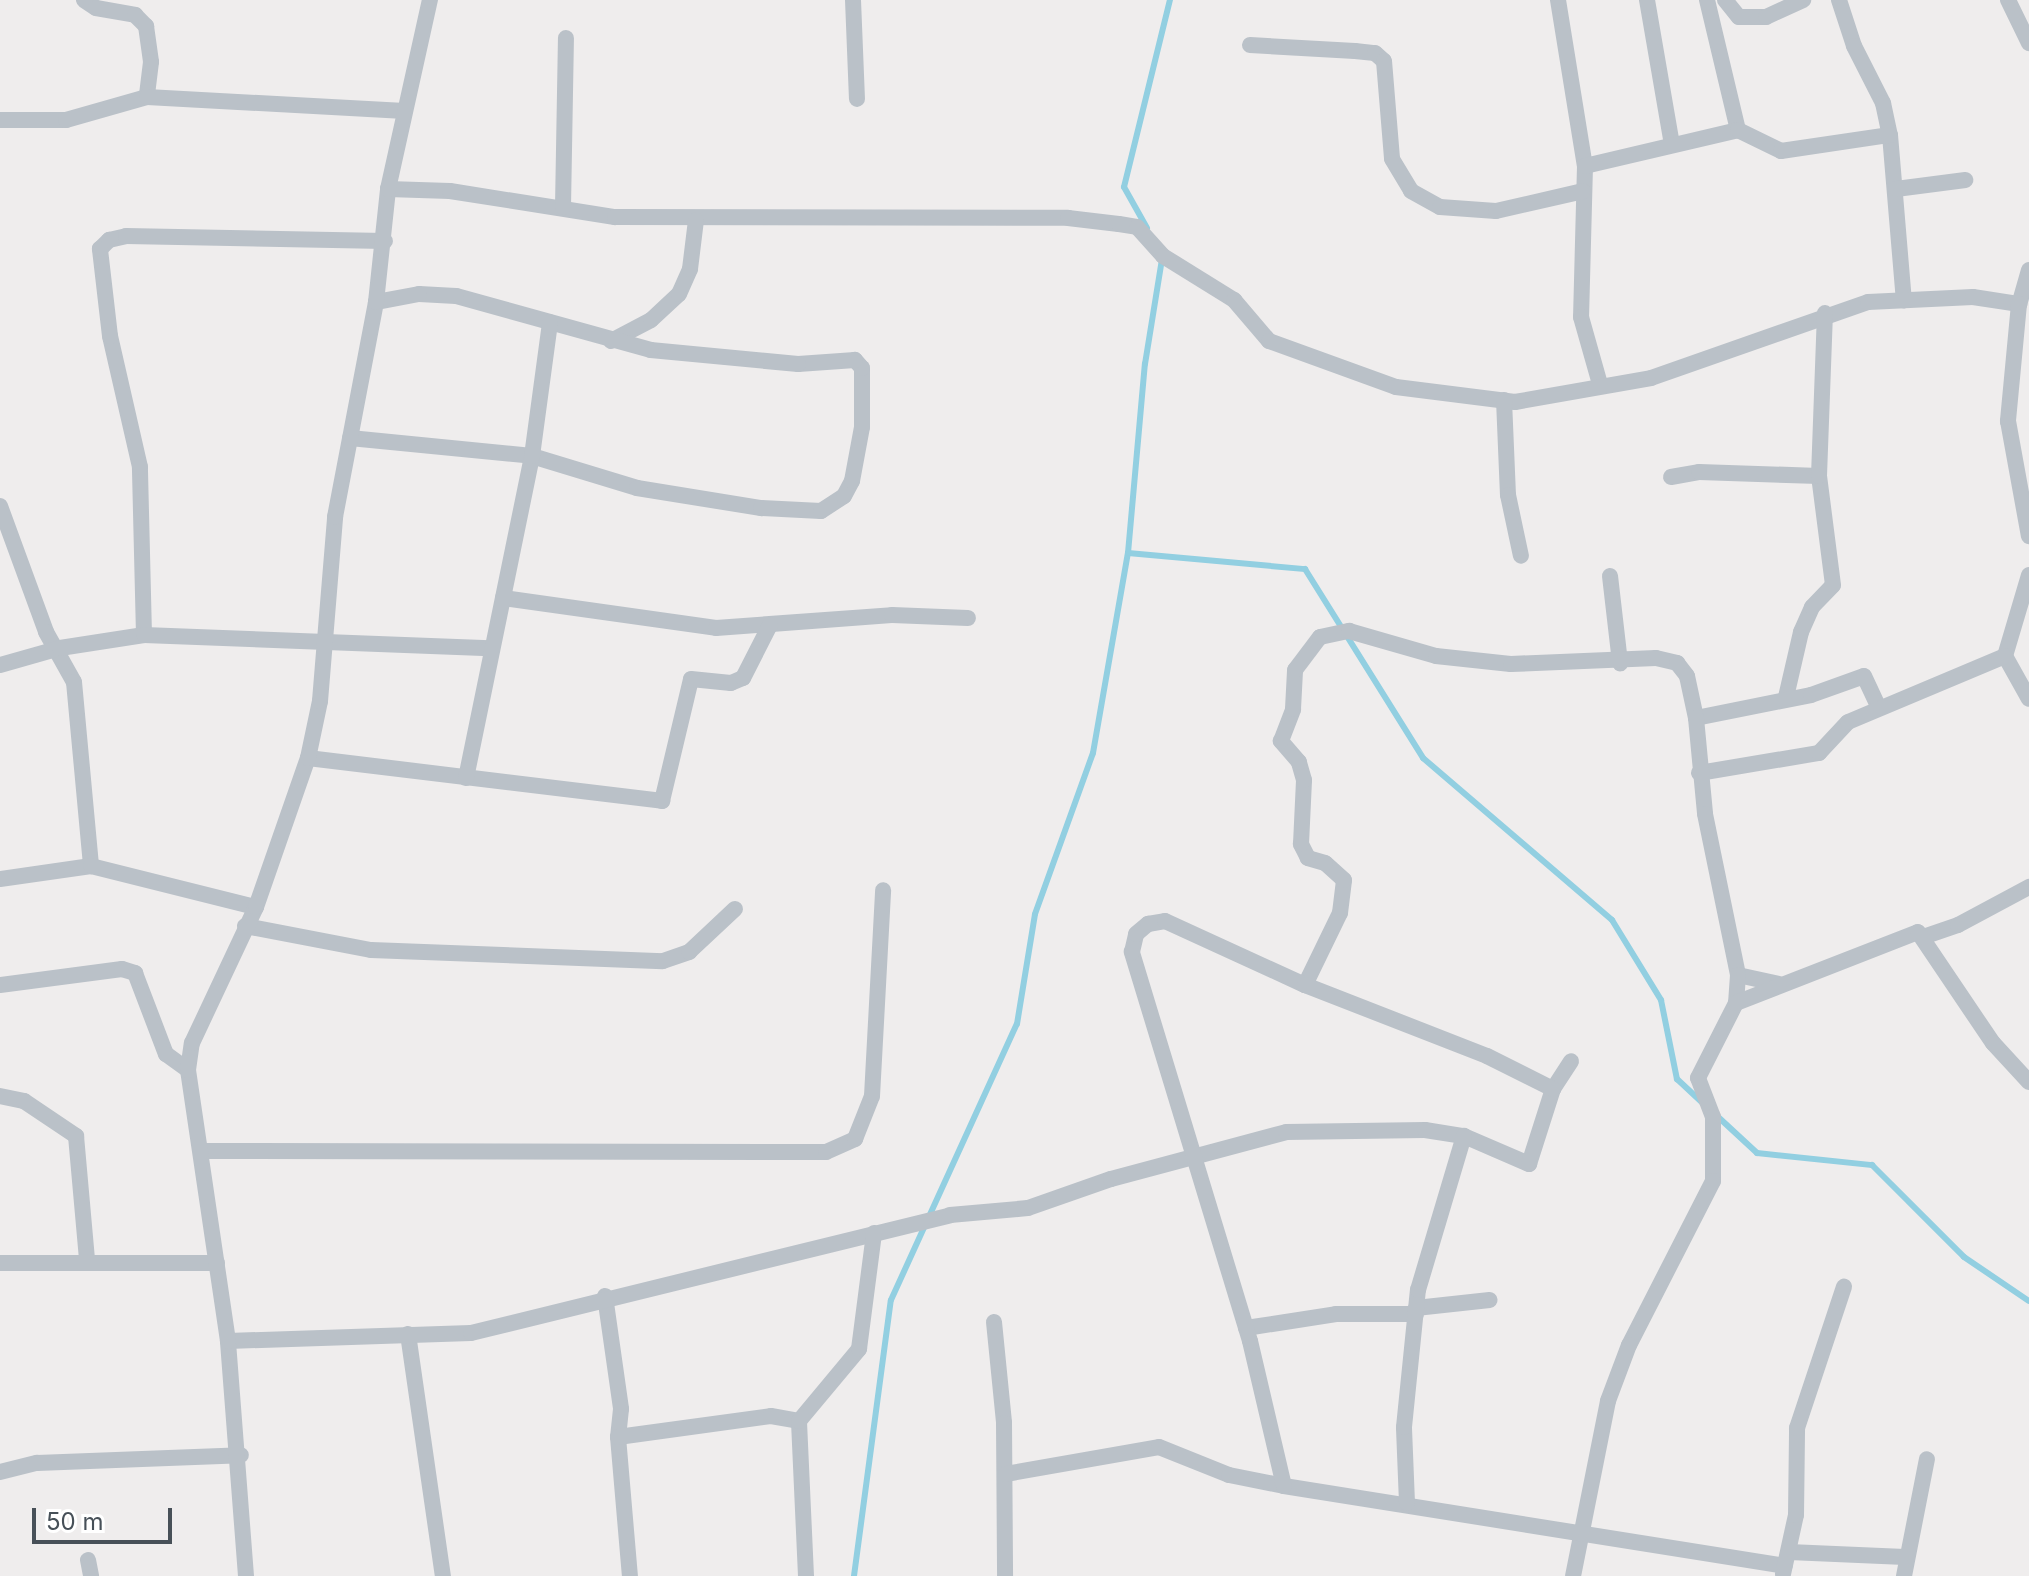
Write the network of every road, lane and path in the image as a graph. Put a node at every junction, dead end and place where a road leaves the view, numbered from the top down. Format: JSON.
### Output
{"nodes":[{"id":1,"x":84,"y":0,"type":"edge"},
{"id":2,"x":430,"y":0,"type":"edge"},
{"id":3,"x":853,"y":0,"type":"edge"},
{"id":4,"x":1558,"y":0,"type":"edge"},
{"id":5,"x":1647,"y":0,"type":"edge"},
{"id":6,"x":1707,"y":0,"type":"edge"},
{"id":7,"x":1725,"y":0,"type":"edge"},
{"id":8,"x":1803,"y":0,"type":"edge"},
{"id":9,"x":1839,"y":0,"type":"edge"},
{"id":10,"x":2008,"y":0,"type":"edge"},
{"id":11,"x":566,"y":38,"type":"dead end"},
{"id":12,"x":2029,"y":43,"type":"edge"},
{"id":13,"x":1250,"y":45,"type":"dead end"},
{"id":14,"x":147,"y":97,"type":"junction"},
{"id":15,"x":857,"y":99,"type":"dead end"},
{"id":16,"x":405,"y":111,"type":"junction"},
{"id":17,"x":0,"y":120,"type":"edge"},
{"id":18,"x":1738,"y":130,"type":"junction"},
{"id":19,"x":1890,"y":135,"type":"junction"},
{"id":20,"x":1672,"y":144,"type":"junction"},
{"id":21,"x":1585,"y":166,"type":"junction"},
{"id":22,"x":1965,"y":180,"type":"dead end"},
{"id":23,"x":388,"y":189,"type":"junction"},
{"id":24,"x":1896,"y":189,"type":"junction"},
{"id":25,"x":1583,"y":191,"type":"junction"},
{"id":26,"x":563,"y":207,"type":"junction"},
{"id":27,"x":696,"y":220,"type":"junction"},
{"id":28,"x":385,"y":241,"type":"junction"},
{"id":29,"x":2029,"y":270,"type":"edge"},
{"id":30,"x":1904,"y":300,"type":"junction"},
{"id":31,"x":376,"y":302,"type":"junction"},
{"id":32,"x":2019,"y":304,"type":"junction"},
{"id":33,"x":1825,"y":313,"type":"junction"},
{"id":34,"x":550,"y":322,"type":"junction"},
{"id":35,"x":611,"y":341,"type":"junction"},
{"id":36,"x":2022,"y":351,"type":"edge"},
{"id":37,"x":1600,"y":384,"type":"junction"},
{"id":38,"x":1504,"y":400,"type":"junction"},
{"id":39,"x":350,"y":438,"type":"junction"},
{"id":40,"x":532,"y":456,"type":"junction"},
{"id":41,"x":1819,"y":476,"type":"junction"},
{"id":42,"x":1671,"y":477,"type":"dead end"},
{"id":43,"x":0,"y":506,"type":"edge"},
{"id":44,"x":2029,"y":536,"type":"edge"},
{"id":45,"x":1521,"y":556,"type":"dead end"},
{"id":46,"x":2029,"y":575,"type":"edge"},
{"id":47,"x":1610,"y":576,"type":"dead end"},
{"id":48,"x":503,"y":598,"type":"junction"},
{"id":49,"x":968,"y":618,"type":"dead end"},
{"id":50,"x":770,"y":625,"type":"junction"},
{"id":51,"x":144,"y":635,"type":"junction"},
{"id":52,"x":323,"y":641,"type":"junction"},
{"id":53,"x":60,"y":648,"type":"junction"},
{"id":54,"x":490,"y":648,"type":"junction"},
{"id":55,"x":2005,"y":656,"type":"junction"},
{"id":56,"x":1620,"y":663,"type":"junction"},
{"id":57,"x":0,"y":665,"type":"edge"},
{"id":58,"x":1786,"y":697,"type":"junction"},
{"id":59,"x":2029,"y":699,"type":"edge"},
{"id":60,"x":1879,"y":708,"type":"junction"},
{"id":61,"x":1696,"y":718,"type":"junction"},
{"id":62,"x":308,"y":758,"type":"junction"},
{"id":63,"x":1699,"y":773,"type":"junction"},
{"id":64,"x":466,"y":778,"type":"junction"},
{"id":65,"x":91,"y":866,"type":"junction"},
{"id":66,"x":0,"y":879,"type":"edge"},
{"id":67,"x":2029,"y":887,"type":"edge"},
{"id":68,"x":883,"y":890,"type":"dead end"},
{"id":69,"x":256,"y":907,"type":"junction"},
{"id":70,"x":735,"y":909,"type":"dead end"},
{"id":71,"x":245,"y":926,"type":"junction"},
{"id":72,"x":1923,"y":937,"type":"junction"},
{"id":73,"x":1738,"y":975,"type":"junction"},
{"id":74,"x":1779,"y":984,"type":"junction"},
{"id":75,"x":0,"y":985,"type":"edge"},
{"id":76,"x":1305,"y":985,"type":"junction"},
{"id":77,"x":1736,"y":1003,"type":"junction"},
{"id":78,"x":1571,"y":1061,"type":"dead end"},
{"id":79,"x":188,"y":1070,"type":"junction"},
{"id":80,"x":2029,"y":1082,"type":"edge"},
{"id":81,"x":1553,"y":1089,"type":"junction"},
{"id":82,"x":2,"y":1093,"type":"edge"},
{"id":83,"x":1464,"y":1136,"type":"junction"},
{"id":84,"x":202,"y":1151,"type":"junction"},
{"id":85,"x":1197,"y":1156,"type":"junction"},
{"id":86,"x":874,"y":1233,"type":"junction"},
{"id":87,"x":87,"y":1260,"type":"junction"},
{"id":88,"x":0,"y":1263,"type":"edge"},
{"id":89,"x":217,"y":1263,"type":"junction"},
{"id":90,"x":1844,"y":1287,"type":"dead end"},
{"id":91,"x":605,"y":1296,"type":"junction"},
{"id":92,"x":1490,"y":1300,"type":"dead end"},
{"id":93,"x":1416,"y":1311,"type":"junction"},
{"id":94,"x":994,"y":1322,"type":"dead end"},
{"id":95,"x":1246,"y":1328,"type":"junction"},
{"id":96,"x":408,"y":1334,"type":"junction"},
{"id":97,"x":228,"y":1341,"type":"junction"},
{"id":98,"x":799,"y":1421,"type":"junction"},
{"id":99,"x":618,"y":1437,"type":"junction"},
{"id":100,"x":241,"y":1455,"type":"junction"},
{"id":101,"x":1927,"y":1459,"type":"dead end"},
{"id":102,"x":0,"y":1472,"type":"edge"},
{"id":103,"x":1006,"y":1474,"type":"junction"},
{"id":104,"x":1284,"y":1486,"type":"junction"},
{"id":105,"x":1407,"y":1503,"type":"junction"},
{"id":106,"x":1581,"y":1534,"type":"junction"},
{"id":107,"x":1905,"y":1557,"type":"junction"},
{"id":108,"x":1786,"y":1565,"type":"edge"},
{"id":109,"x":246,"y":1576,"type":"edge"},
{"id":110,"x":443,"y":1576,"type":"edge"},
{"id":111,"x":630,"y":1576,"type":"edge"},
{"id":112,"x":806,"y":1576,"type":"edge"},
{"id":113,"x":1005,"y":1576,"type":"edge"},
{"id":114,"x":1573,"y":1576,"type":"edge"},
{"id":115,"x":1904,"y":1576,"type":"edge"}],
"edges":[{"from":1,"to":14,"type":"street"},
{"from":2,"to":16,"type":"street"},
{"from":3,"to":15,"type":"street"},
{"from":4,"to":21,"type":"street"},
{"from":5,"to":20,"type":"street"},
{"from":6,"to":18,"type":"street"},
{"from":7,"to":8,"type":"street"},
{"from":9,"to":19,"type":"street"},
{"from":10,"to":12,"type":"street"},
{"from":11,"to":26,"type":"street"},
{"from":13,"to":25,"type":"street"},
{"from":14,"to":16,"type":"street"},
{"from":14,"to":17,"type":"street"},
{"from":16,"to":23,"type":"street"},
{"from":18,"to":19,"type":"street"},
{"from":18,"to":20,"type":"street"},
{"from":19,"to":24,"type":"street"},
{"from":20,"to":21,"type":"street"},
{"from":21,"to":25,"type":"street"},
{"from":22,"to":24,"type":"street"},
{"from":23,"to":26,"type":"street"},
{"from":23,"to":28,"type":"street"},
{"from":24,"to":30,"type":"street"},
{"from":25,"to":37,"type":"street"},
{"from":26,"to":27,"type":"street"},
{"from":27,"to":35,"type":"street"},
{"from":27,"to":38,"type":"street"},
{"from":28,"to":31,"type":"street"},
{"from":28,"to":51,"type":"street"},
{"from":29,"to":32,"type":"street"},
{"from":30,"to":32,"type":"street"},
{"from":30,"to":33,"type":"street"},
{"from":31,"to":34,"type":"street"},
{"from":31,"to":39,"type":"street"},
{"from":32,"to":36,"type":"street"},
{"from":33,"to":37,"type":"street"},
{"from":33,"to":41,"type":"street"},
{"from":34,"to":35,"type":"street"},
{"from":34,"to":40,"type":"street"},
{"from":35,"to":40,"type":"street"},
{"from":36,"to":44,"type":"street"},
{"from":37,"to":38,"type":"street"},
{"from":38,"to":45,"type":"street"},
{"from":39,"to":40,"type":"street"},
{"from":39,"to":52,"type":"street"},
{"from":40,"to":48,"type":"street"},
{"from":41,"to":42,"type":"street"},
{"from":41,"to":58,"type":"street"},
{"from":43,"to":53,"type":"street"},
{"from":46,"to":55,"type":"street"},
{"from":47,"to":56,"type":"street"},
{"from":48,"to":50,"type":"street"},
{"from":48,"to":54,"type":"street"},
{"from":49,"to":50,"type":"street"},
{"from":50,"to":64,"type":"street"},
{"from":51,"to":52,"type":"street"},
{"from":51,"to":53,"type":"street"},
{"from":52,"to":54,"type":"street"},
{"from":52,"to":62,"type":"street"},
{"from":53,"to":57,"type":"street"},
{"from":53,"to":65,"type":"street"},
{"from":54,"to":64,"type":"street"},
{"from":55,"to":59,"type":"street"},
{"from":55,"to":60,"type":"street"},
{"from":56,"to":61,"type":"street"},
{"from":56,"to":76,"type":"street"},
{"from":58,"to":60,"type":"street"},
{"from":58,"to":61,"type":"street"},
{"from":60,"to":63,"type":"street"},
{"from":61,"to":63,"type":"street"},
{"from":62,"to":64,"type":"street"},
{"from":62,"to":69,"type":"street"},
{"from":63,"to":73,"type":"street"},
{"from":65,"to":66,"type":"street"},
{"from":65,"to":69,"type":"street"},
{"from":67,"to":72,"type":"street"},
{"from":68,"to":84,"type":"street"},
{"from":69,"to":71,"type":"street"},
{"from":70,"to":71,"type":"street"},
{"from":71,"to":79,"type":"street"},
{"from":72,"to":74,"type":"street"},
{"from":72,"to":80,"type":"street"},
{"from":73,"to":74,"type":"street"},
{"from":73,"to":77,"type":"street"},
{"from":74,"to":77,"type":"street"},
{"from":75,"to":79,"type":"street"},
{"from":76,"to":81,"type":"street"},
{"from":76,"to":85,"type":"street"},
{"from":77,"to":106,"type":"street"},
{"from":78,"to":81,"type":"street"},
{"from":79,"to":84,"type":"street"},
{"from":81,"to":83,"type":"street"},
{"from":82,"to":87,"type":"street"},
{"from":83,"to":85,"type":"street"},
{"from":83,"to":93,"type":"street"},
{"from":84,"to":89,"type":"street"},
{"from":85,"to":86,"type":"street"},
{"from":85,"to":95,"type":"street"},
{"from":86,"to":91,"type":"street"},
{"from":86,"to":98,"type":"street"},
{"from":87,"to":88,"type":"street"},
{"from":87,"to":89,"type":"street"},
{"from":89,"to":97,"type":"street"},
{"from":90,"to":108,"type":"street"},
{"from":91,"to":96,"type":"street"},
{"from":91,"to":99,"type":"street"},
{"from":92,"to":93,"type":"street"},
{"from":93,"to":95,"type":"street"},
{"from":93,"to":105,"type":"street"},
{"from":94,"to":103,"type":"street"},
{"from":95,"to":104,"type":"street"},
{"from":96,"to":97,"type":"street"},
{"from":96,"to":110,"type":"street"},
{"from":97,"to":100,"type":"street"},
{"from":98,"to":99,"type":"street"},
{"from":98,"to":112,"type":"street"},
{"from":99,"to":111,"type":"street"},
{"from":100,"to":102,"type":"street"},
{"from":100,"to":109,"type":"street"},
{"from":101,"to":107,"type":"street"},
{"from":103,"to":104,"type":"street"},
{"from":103,"to":113,"type":"street"},
{"from":104,"to":105,"type":"street"},
{"from":105,"to":106,"type":"street"},
{"from":106,"to":108,"type":"street"},
{"from":106,"to":114,"type":"street"},
{"from":107,"to":108,"type":"street"},
{"from":107,"to":115,"type":"street"}]}
